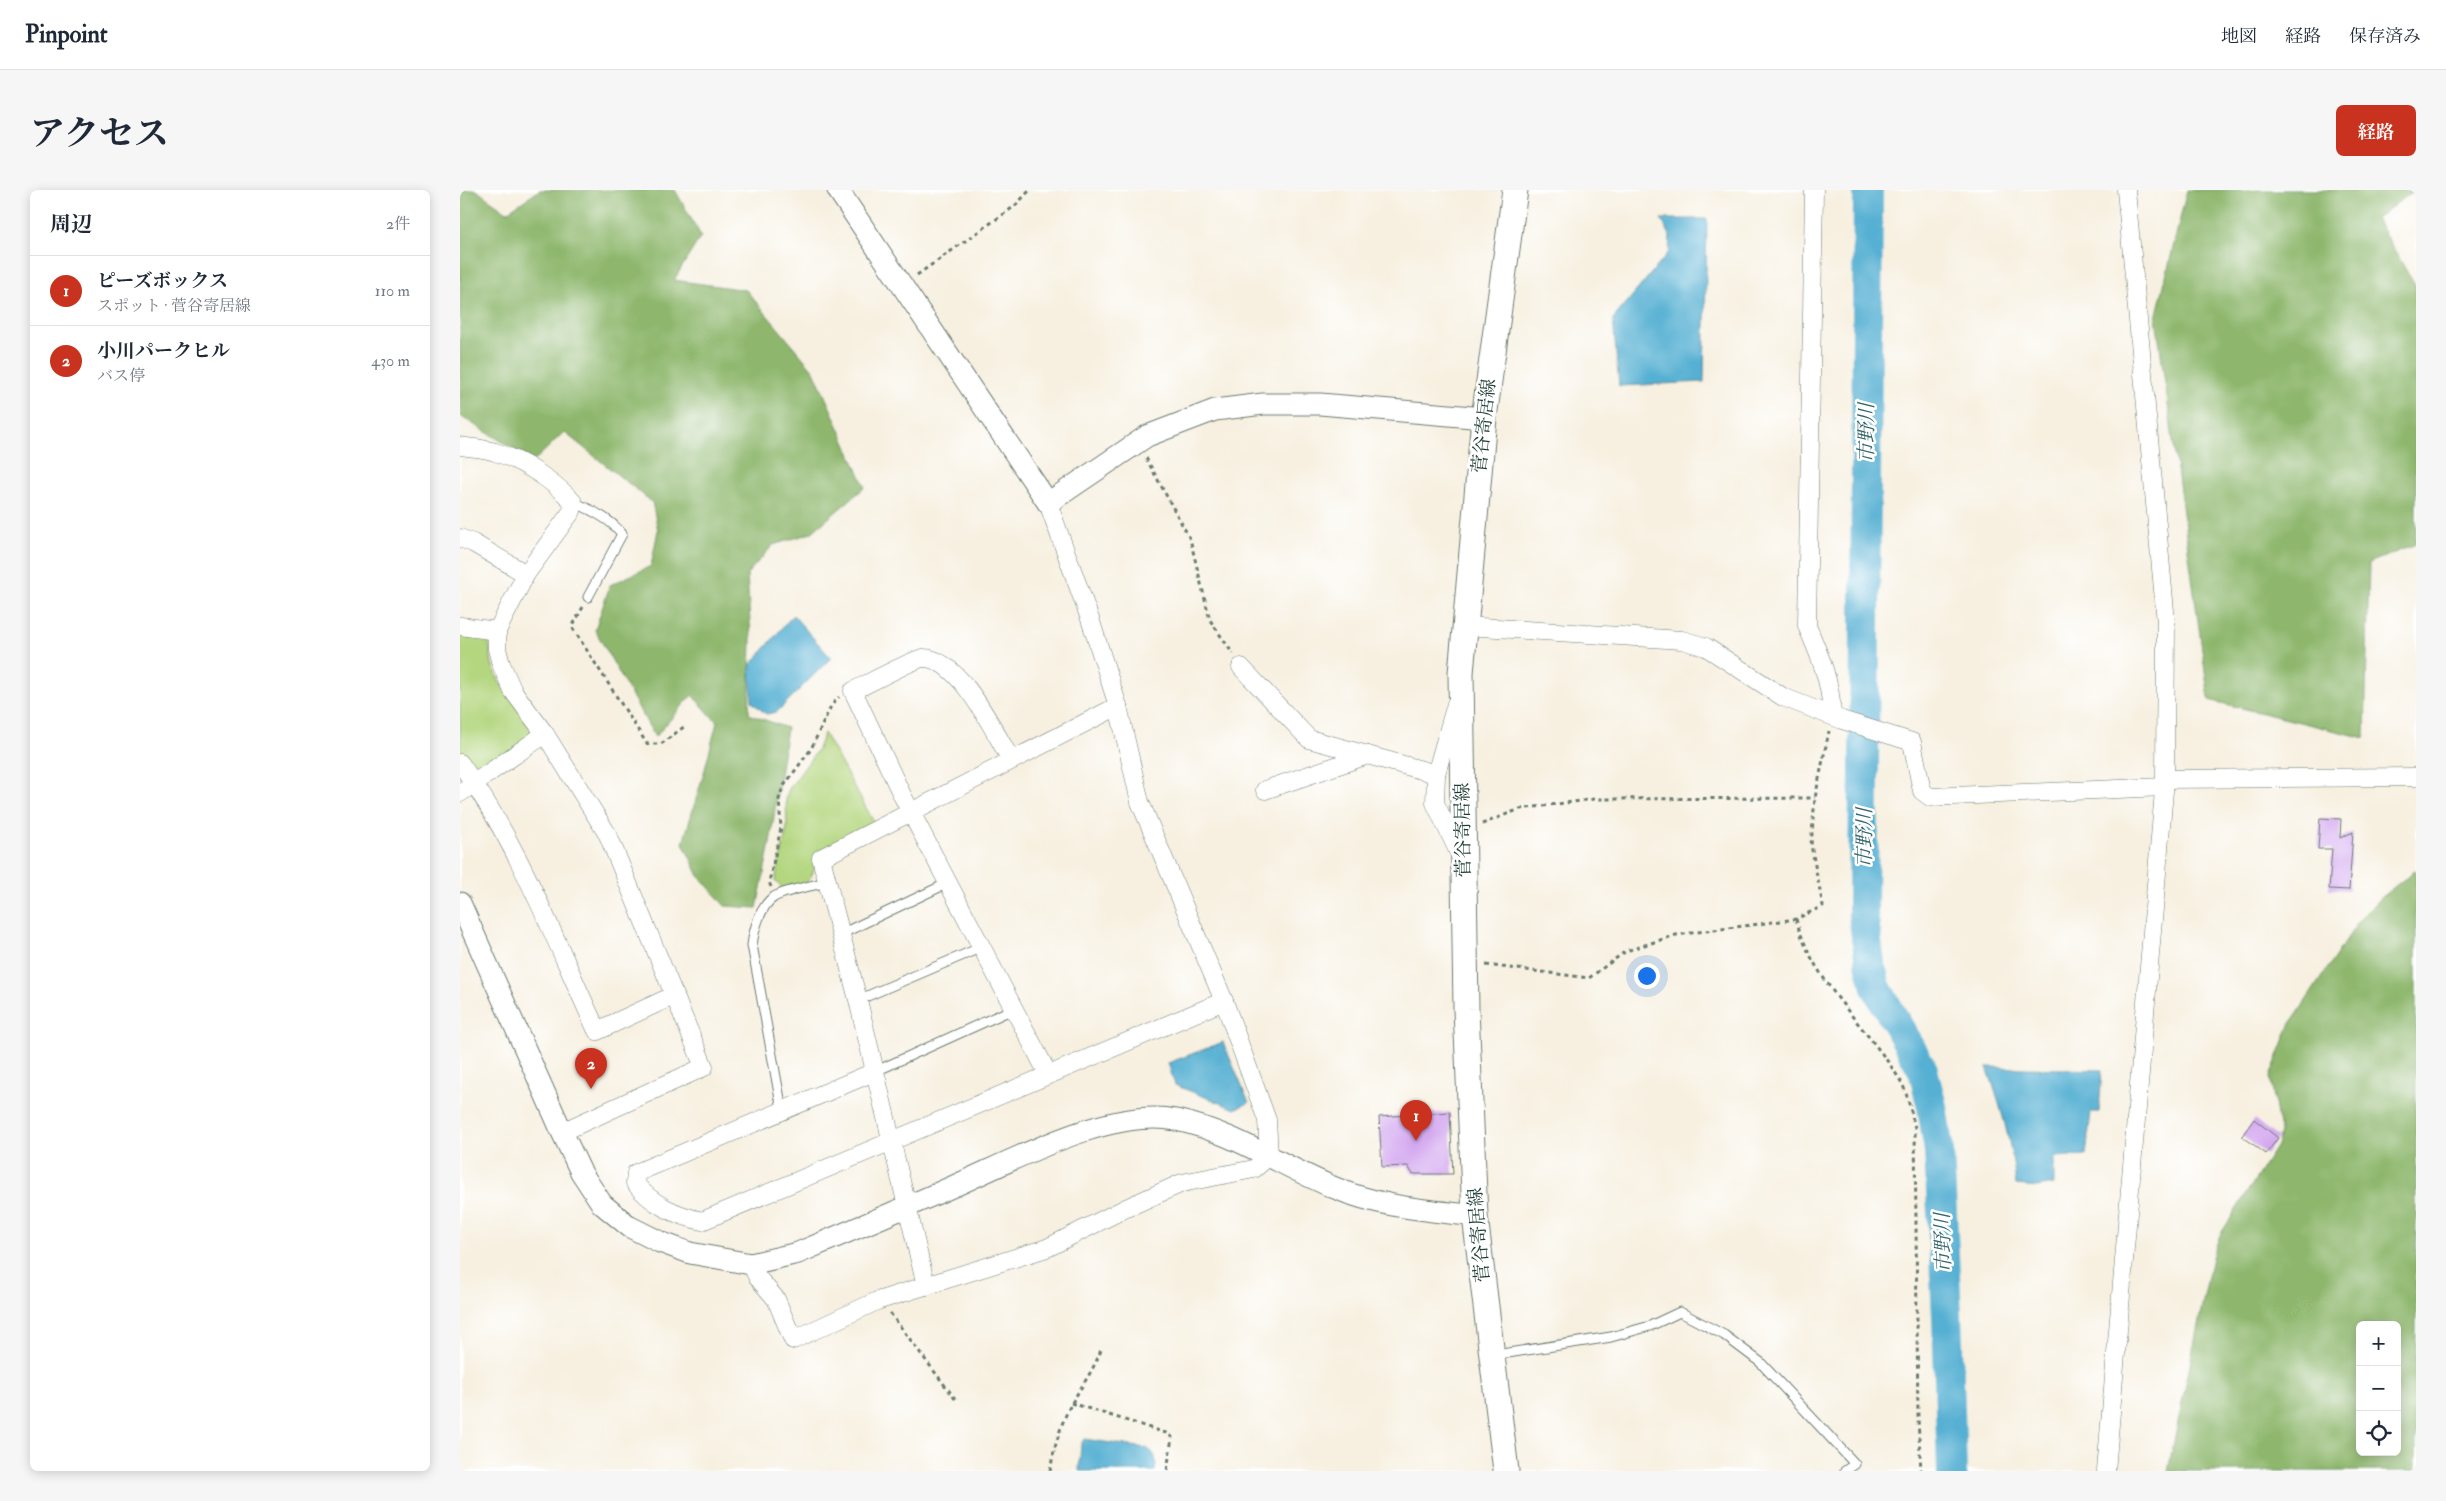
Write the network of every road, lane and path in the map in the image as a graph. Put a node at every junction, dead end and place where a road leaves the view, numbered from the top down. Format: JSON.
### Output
{"nodes":[{"id":1,"x":838,"y":190,"type":"edge"},
{"id":2,"x":1030,"y":190,"type":"edge"},
{"id":3,"x":1515,"y":190,"type":"edge"},
{"id":4,"x":1814,"y":190,"type":"edge"},
{"id":5,"x":2126,"y":190,"type":"edge"},
{"id":6,"x":901,"y":286,"type":"junction"},
{"id":7,"x":1484,"y":418,"type":"junction"},
{"id":8,"x":1137,"y":442,"type":"junction"},
{"id":9,"x":460,"y":446,"type":"edge"},
{"id":10,"x":572,"y":502,"type":"junction"},
{"id":11,"x":1048,"y":503,"type":"junction"},
{"id":12,"x":460,"y":538,"type":"edge"},
{"id":13,"x":526,"y":574,"type":"junction"},
{"id":14,"x":588,"y":598,"type":"joint"},
{"id":15,"x":460,"y":626,"type":"edge"},
{"id":16,"x":1465,"y":626,"type":"junction"},
{"id":17,"x":497,"y":631,"type":"junction"},
{"id":18,"x":1241,"y":668,"type":"joint"},
{"id":19,"x":1462,"y":684,"type":"junction"},
{"id":20,"x":853,"y":691,"type":"junction"},
{"id":21,"x":1118,"y":706,"type":"junction"},
{"id":22,"x":1837,"y":718,"type":"junction"},
{"id":23,"x":685,"y":726,"type":"dead end"},
{"id":24,"x":544,"y":734,"type":"junction"},
{"id":25,"x":1368,"y":755,"type":"junction"},
{"id":26,"x":1011,"y":760,"type":"junction"},
{"id":27,"x":460,"y":763,"type":"edge"},
{"id":28,"x":1436,"y":774,"type":"junction"},
{"id":29,"x":2416,"y":777,"type":"edge"},
{"id":30,"x":2164,"y":783,"type":"junction"},
{"id":31,"x":467,"y":788,"type":"edge"},
{"id":32,"x":1265,"y":790,"type":"dead end"},
{"id":33,"x":1815,"y":798,"type":"junction"},
{"id":34,"x":912,"y":812,"type":"junction"},
{"id":35,"x":1464,"y":832,"type":"junction"},
{"id":36,"x":1464,"y":865,"type":"junction"},
{"id":37,"x":827,"y":882,"type":"junction"},
{"id":38,"x":948,"y":883,"type":"junction"},
{"id":39,"x":773,"y":898,"type":"junction"},
{"id":40,"x":460,"y":903,"type":"edge"},
{"id":41,"x":1796,"y":919,"type":"junction"},
{"id":42,"x":841,"y":934,"type":"junction"},
{"id":43,"x":982,"y":947,"type":"junction"},
{"id":44,"x":1465,"y":962,"type":"junction"},
{"id":45,"x":675,"y":995,"type":"junction"},
{"id":46,"x":858,"y":1000,"type":"junction"},
{"id":47,"x":1224,"y":1001,"type":"junction"},
{"id":48,"x":1013,"y":1009,"type":"junction"},
{"id":49,"x":874,"y":1072,"type":"junction"},
{"id":50,"x":1048,"y":1074,"type":"junction"},
{"id":51,"x":782,"y":1110,"type":"junction"},
{"id":52,"x":562,"y":1132,"type":"junction"},
{"id":53,"x":890,"y":1142,"type":"junction"},
{"id":54,"x":1270,"y":1156,"type":"junction"},
{"id":55,"x":908,"y":1206,"type":"junction"},
{"id":56,"x":1475,"y":1216,"type":"junction"},
{"id":57,"x":751,"y":1264,"type":"junction"},
{"id":58,"x":926,"y":1286,"type":"junction"},
{"id":59,"x":884,"y":1299,"type":"junction"},
{"id":60,"x":1101,"y":1350,"type":"dead end"},
{"id":61,"x":1492,"y":1356,"type":"junction"},
{"id":62,"x":956,"y":1400,"type":"dead end"},
{"id":63,"x":1071,"y":1403,"type":"junction"},
{"id":64,"x":1050,"y":1471,"type":"edge"},
{"id":65,"x":1167,"y":1471,"type":"edge"},
{"id":66,"x":1506,"y":1471,"type":"edge"},
{"id":67,"x":1845,"y":1471,"type":"edge"},
{"id":68,"x":1921,"y":1471,"type":"edge"},
{"id":69,"x":2106,"y":1471,"type":"edge"}],
"edges":[{"from":1,"to":6,"type":"street"},
{"from":2,"to":6,"type":"path"},
{"from":3,"to":7,"type":"main road","name":"菅谷寄居線"},
{"from":4,"to":22,"type":"street"},
{"from":5,"to":30,"type":"street"},
{"from":6,"to":11,"type":"street"},
{"from":7,"to":8,"type":"street"},
{"from":7,"to":16,"type":"main road","name":"菅谷寄居線"},
{"from":8,"to":11,"type":"street"},
{"from":8,"to":18,"type":"path"},
{"from":9,"to":10,"type":"street"},
{"from":10,"to":13,"type":"street"},
{"from":10,"to":14,"type":"lane"},
{"from":11,"to":21,"type":"street"},
{"from":12,"to":13,"type":"street"},
{"from":13,"to":17,"type":"street"},
{"from":14,"to":23,"type":"path"},
{"from":15,"to":17,"type":"street"},
{"from":16,"to":19,"type":"main road","name":"菅谷寄居線"},
{"from":16,"to":22,"type":"street"},
{"from":17,"to":24,"type":"street"},
{"from":18,"to":25,"type":"street"},
{"from":19,"to":28,"type":"street"},
{"from":19,"to":35,"type":"main road","name":"菅谷寄居線"},
{"from":20,"to":26,"type":"street"},
{"from":20,"to":34,"type":"street"},
{"from":20,"to":39,"type":"path"},
{"from":21,"to":26,"type":"street"},
{"from":21,"to":47,"type":"street"},
{"from":22,"to":30,"type":"street"},
{"from":22,"to":33,"type":"path"},
{"from":24,"to":31,"type":"street"},
{"from":24,"to":45,"type":"street"},
{"from":25,"to":28,"type":"street"},
{"from":25,"to":32,"type":"street"},
{"from":26,"to":34,"type":"street"},
{"from":27,"to":31,"type":"street"},
{"from":28,"to":36,"type":"street"},
{"from":29,"to":30,"type":"street"},
{"from":30,"to":69,"type":"street"},
{"from":31,"to":45,"type":"street"},
{"from":33,"to":35,"type":"path"},
{"from":33,"to":41,"type":"path"},
{"from":34,"to":37,"type":"street"},
{"from":34,"to":38,"type":"street"},
{"from":35,"to":36,"type":"main road","name":"菅谷寄居線"},
{"from":36,"to":44,"type":"main road","name":"菅谷寄居線"},
{"from":37,"to":39,"type":"lane"},
{"from":37,"to":42,"type":"street"},
{"from":38,"to":42,"type":"lane"},
{"from":38,"to":43,"type":"street"},
{"from":39,"to":51,"type":"lane"},
{"from":40,"to":52,"type":"street"},
{"from":41,"to":44,"type":"path"},
{"from":41,"to":68,"type":"path"},
{"from":42,"to":46,"type":"street"},
{"from":43,"to":46,"type":"lane"},
{"from":43,"to":48,"type":"street"},
{"from":44,"to":56,"type":"main road","name":"菅谷寄居線"},
{"from":45,"to":52,"type":"street"},
{"from":46,"to":49,"type":"street"},
{"from":47,"to":50,"type":"street"},
{"from":47,"to":54,"type":"street"},
{"from":48,"to":49,"type":"lane"},
{"from":48,"to":50,"type":"street"},
{"from":49,"to":51,"type":"street"},
{"from":49,"to":53,"type":"street"},
{"from":50,"to":53,"type":"street"},
{"from":51,"to":53,"type":"street"},
{"from":52,"to":57,"type":"street"},
{"from":53,"to":55,"type":"street"},
{"from":54,"to":55,"type":"street"},
{"from":54,"to":56,"type":"street"},
{"from":54,"to":58,"type":"street"},
{"from":55,"to":57,"type":"street"},
{"from":55,"to":58,"type":"street"},
{"from":56,"to":61,"type":"main road","name":"菅谷寄居線"},
{"from":57,"to":59,"type":"street"},
{"from":58,"to":59,"type":"street"},
{"from":59,"to":62,"type":"path"},
{"from":60,"to":63,"type":"path"},
{"from":61,"to":66,"type":"main road","name":"菅谷寄居線"},
{"from":61,"to":67,"type":"lane"},
{"from":63,"to":64,"type":"path"},
{"from":63,"to":65,"type":"path"}]}
